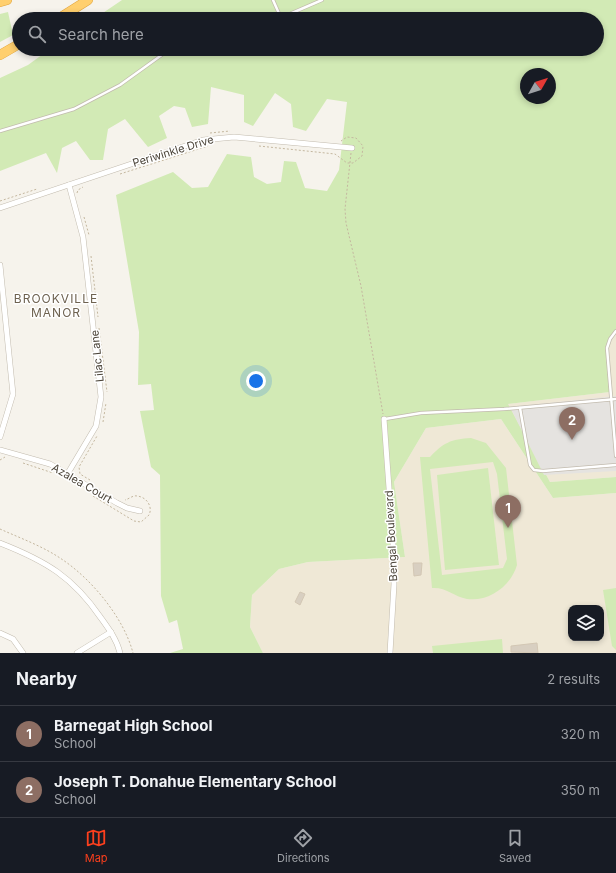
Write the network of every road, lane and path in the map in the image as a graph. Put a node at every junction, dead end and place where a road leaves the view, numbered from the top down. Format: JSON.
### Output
{"nodes":[{"id":1,"x":7,"y":0,"type":"edge"},
{"id":2,"x":88,"y":0,"type":"edge"},
{"id":3,"x":273,"y":0,"type":"edge"},
{"id":4,"x":322,"y":0,"type":"edge"},
{"id":5,"x":0,"y":2,"type":"edge"},
{"id":6,"x":69,"y":12,"type":"edge"},
{"id":7,"x":277,"y":12,"type":"edge"},
{"id":8,"x":295,"y":12,"type":"edge"},
{"id":9,"x":12,"y":48,"type":"edge"},
{"id":10,"x":0,"y":55,"type":"edge"},
{"id":11,"x":160,"y":56,"type":"edge"},
{"id":12,"x":0,"y":131,"type":"edge"},
{"id":13,"x":234,"y":131,"type":"dead end"},
{"id":14,"x":208,"y":134,"type":"dead end"},
{"id":15,"x":339,"y":142,"type":"dead end"},
{"id":16,"x":213,"y":145,"type":"dead end"},
{"id":17,"x":259,"y":146,"type":"dead end"},
{"id":18,"x":352,"y":148,"type":"joint"},
{"id":19,"x":350,"y":163,"type":"junction"},
{"id":20,"x":117,"y":175,"type":"dead end"},
{"id":21,"x":89,"y":184,"type":"dead end"},
{"id":22,"x":68,"y":186,"type":"junction"},
{"id":23,"x":38,"y":189,"type":"dead end"},
{"id":24,"x":77,"y":194,"type":"dead end"},
{"id":25,"x":0,"y":201,"type":"edge"},
{"id":26,"x":0,"y":208,"type":"edge"},
{"id":27,"x":84,"y":216,"type":"dead end"},
{"id":28,"x":89,"y":238,"type":"dead end"},
{"id":29,"x":91,"y":253,"type":"dead end"},
{"id":30,"x":0,"y":265,"type":"edge"},
{"id":31,"x":98,"y":319,"type":"dead end"},
{"id":32,"x":99,"y":327,"type":"dead end"},
{"id":33,"x":616,"y":331,"type":"edge"},
{"id":34,"x":107,"y":395,"type":"dead end"},
{"id":35,"x":611,"y":399,"type":"junction"},
{"id":36,"x":616,"y":399,"type":"edge"},
{"id":37,"x":106,"y":402,"type":"dead end"},
{"id":38,"x":520,"y":408,"type":"junction"},
{"id":39,"x":384,"y":419,"type":"junction"},
{"id":40,"x":102,"y":427,"type":"dead end"},
{"id":41,"x":100,"y":432,"type":"dead end"},
{"id":42,"x":0,"y":437,"type":"edge"},
{"id":43,"x":0,"y":450,"type":"edge"},
{"id":44,"x":616,"y":456,"type":"edge"},
{"id":45,"x":11,"y":459,"type":"dead end"},
{"id":46,"x":0,"y":460,"type":"edge"},
{"id":47,"x":22,"y":462,"type":"dead end"},
{"id":48,"x":616,"y":465,"type":"edge"},
{"id":49,"x":54,"y":473,"type":"dead end"},
{"id":50,"x":68,"y":473,"type":"junction"},
{"id":51,"x":91,"y":481,"type":"dead end"},
{"id":52,"x":90,"y":494,"type":"dead end"},
{"id":53,"x":124,"y":500,"type":"dead end"},
{"id":54,"x":140,"y":511,"type":"dead end"},
{"id":55,"x":0,"y":543,"type":"edge"},
{"id":56,"x":111,"y":632,"type":"junction"},
{"id":57,"x":0,"y":633,"type":"edge"},
{"id":58,"x":23,"y":653,"type":"edge"},
{"id":59,"x":77,"y":653,"type":"edge"},
{"id":60,"x":120,"y":653,"type":"edge"},
{"id":61,"x":390,"y":653,"type":"edge"}],
"edges":[{"from":1,"to":5,"type":"highway"},
{"from":2,"to":6,"type":"highway"},
{"from":3,"to":7,"type":"lane"},
{"from":4,"to":8,"type":"lane"},
{"from":9,"to":10,"type":"highway"},
{"from":11,"to":12,"type":"lane"},
{"from":13,"to":14,"type":"path"},
{"from":15,"to":19,"type":"path"},
{"from":16,"to":20,"type":"path"},
{"from":17,"to":19,"type":"path"},
{"from":18,"to":19,"type":"path"},
{"from":18,"to":22,"type":"street","name":"Periwinkle Drive"},
{"from":19,"to":39,"type":"path"},
{"from":21,"to":24,"type":"path"},
{"from":22,"to":26,"type":"street","name":"Periwinkle Drive"},
{"from":22,"to":50,"type":"street","name":"Lilac Lane"},
{"from":23,"to":25,"type":"path"},
{"from":27,"to":28,"type":"path"},
{"from":29,"to":31,"type":"path"},
{"from":30,"to":42,"type":"street"},
{"from":32,"to":34,"type":"path"},
{"from":33,"to":35,"type":"lane"},
{"from":35,"to":36,"type":"lane"},
{"from":35,"to":38,"type":"lane"},
{"from":35,"to":44,"type":"lane"},
{"from":37,"to":40,"type":"path"},
{"from":38,"to":39,"type":"lane"},
{"from":38,"to":48,"type":"lane"},
{"from":39,"to":61,"type":"street","name":"Bengal Boulevard"},
{"from":41,"to":51,"type":"path"},
{"from":43,"to":50,"type":"street","name":"Azalea Court"},
{"from":45,"to":46,"type":"path"},
{"from":47,"to":49,"type":"path"},
{"from":50,"to":54,"type":"street","name":"Azalea Court"},
{"from":52,"to":53,"type":"path"},
{"from":55,"to":56,"type":"street"},
{"from":56,"to":59,"type":"street"},
{"from":56,"to":60,"type":"street"},
{"from":57,"to":58,"type":"street"}]}
